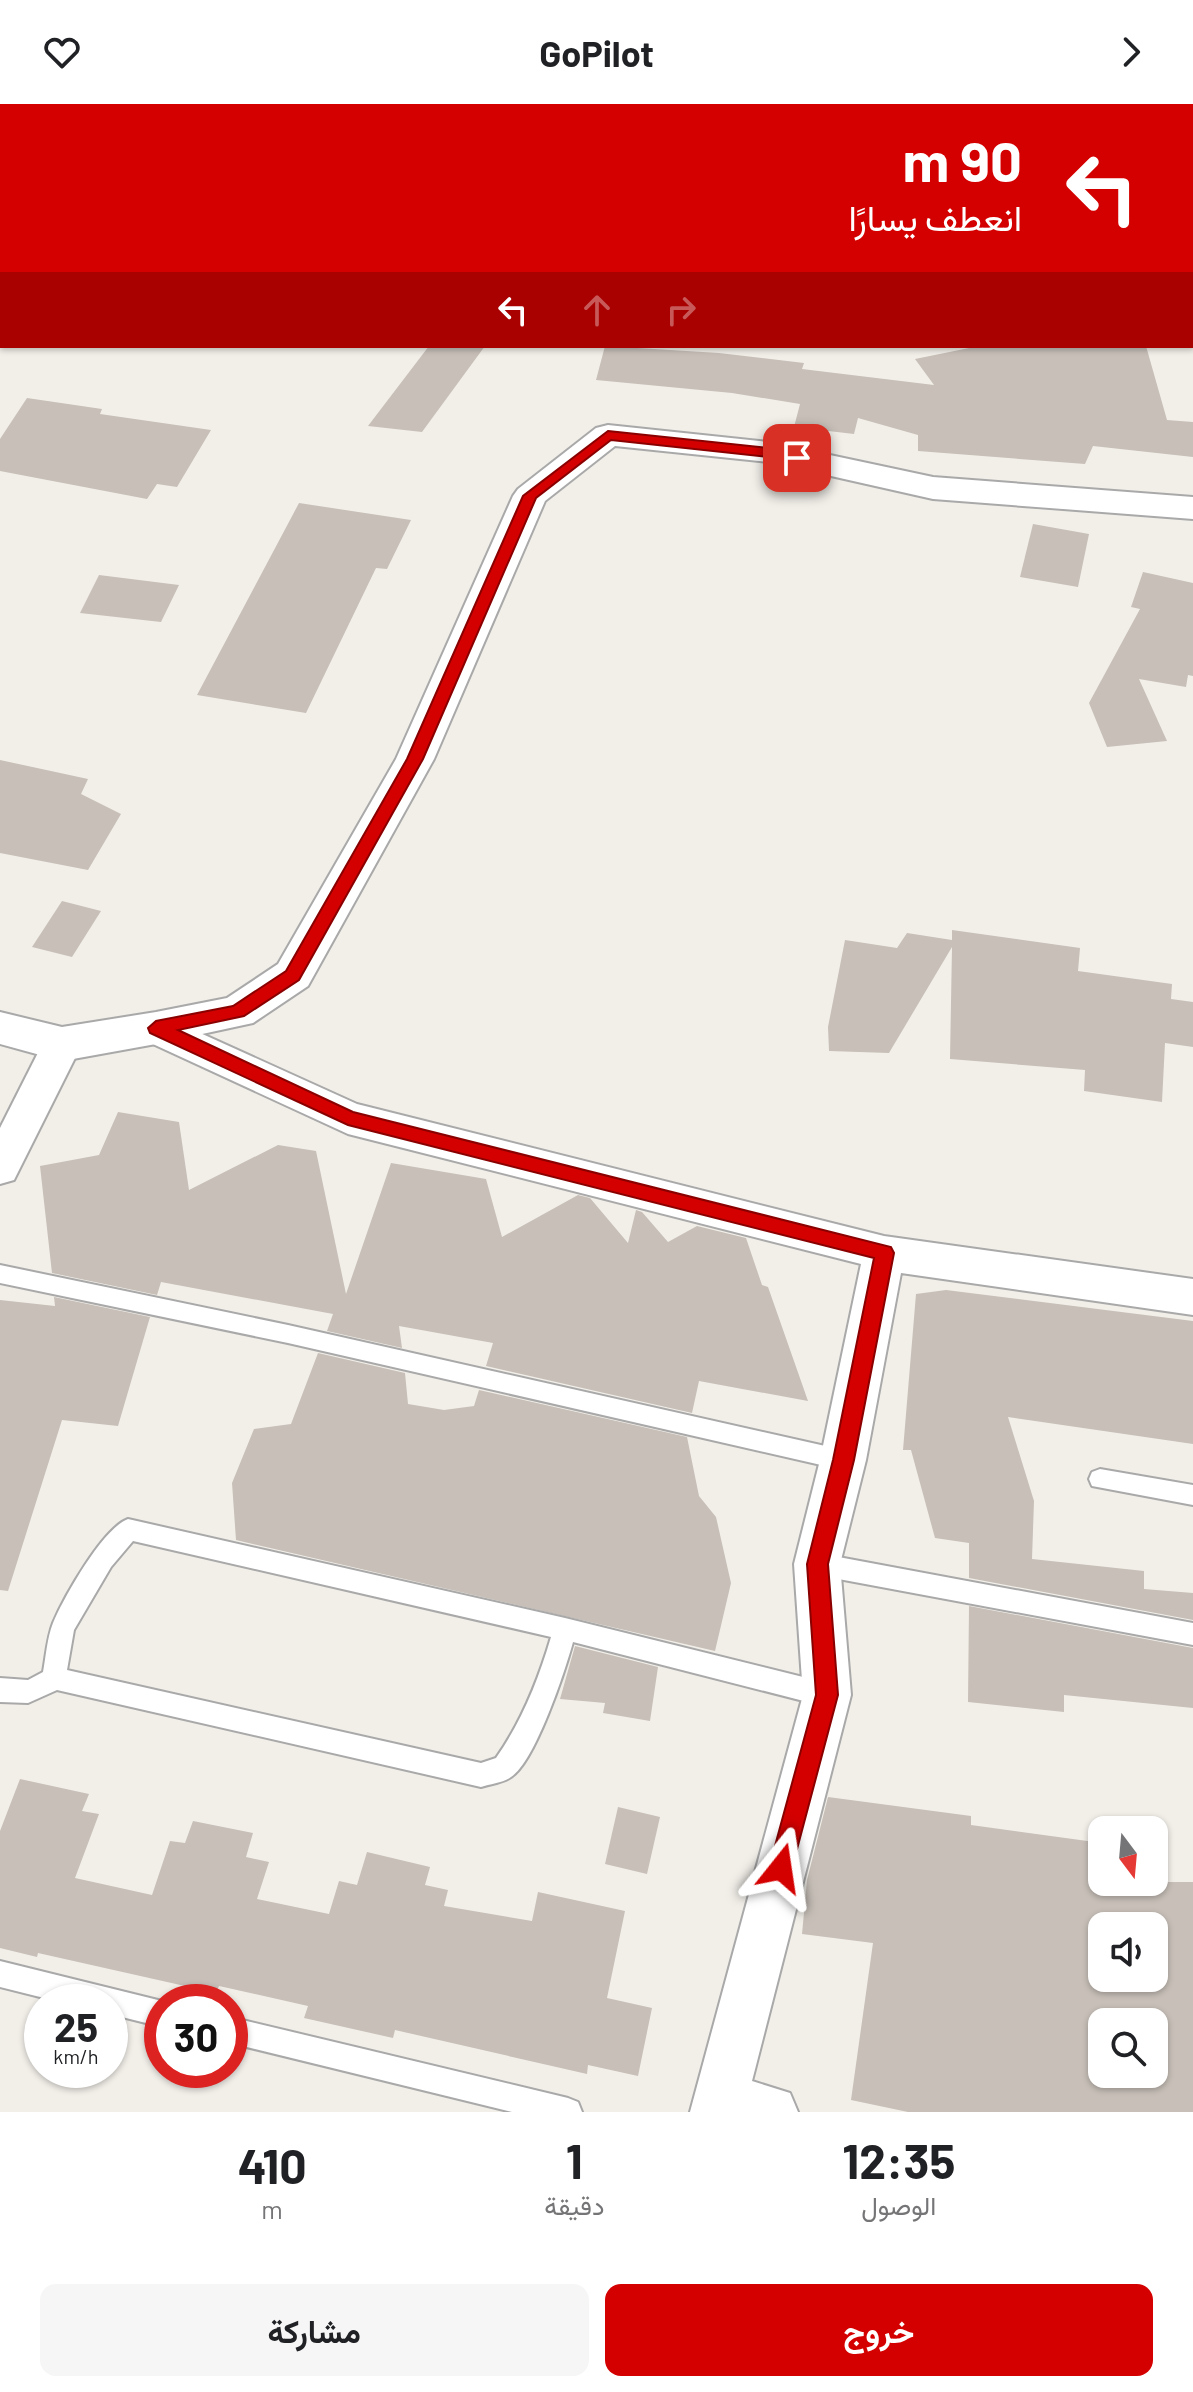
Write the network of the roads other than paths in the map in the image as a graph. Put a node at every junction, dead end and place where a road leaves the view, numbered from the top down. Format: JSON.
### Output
{"nodes":[{"id":1,"x":1193,"y":508,"type":"edge"},
{"id":2,"x":0,"y":1028,"type":"edge"},
{"id":3,"x":156,"y":1028,"type":"junction"},
{"id":4,"x":62,"y":1044,"type":"junction"},
{"id":5,"x":0,"y":1168,"type":"edge"},
{"id":6,"x":884,"y":1253,"type":"junction"},
{"id":7,"x":0,"y":1274,"type":"edge"},
{"id":8,"x":1193,"y":1297,"type":"edge"},
{"id":9,"x":843,"y":1460,"type":"junction"},
{"id":10,"x":1100,"y":1479,"type":"dead end"},
{"id":11,"x":1193,"y":1495,"type":"edge"},
{"id":12,"x":817,"y":1564,"type":"junction"},
{"id":13,"x":565,"y":1629,"type":"junction"},
{"id":14,"x":1193,"y":1634,"type":"edge"},
{"id":15,"x":54,"y":1678,"type":"junction"},
{"id":16,"x":0,"y":1690,"type":"edge"},
{"id":17,"x":827,"y":1695,"type":"junction"},
{"id":18,"x":0,"y":1974,"type":"edge"},
{"id":19,"x":144,"y":2010,"type":"edge"},
{"id":20,"x":248,"y":2034,"type":"edge"},
{"id":21,"x":718,"y":2106,"type":"edge"},
{"id":22,"x":568,"y":2112,"type":"edge"},
{"id":23,"x":771,"y":2112,"type":"edge"}],
"edges":[{"from":1,"to":3,"type":"street"},
{"from":2,"to":4,"type":"street"},
{"from":3,"to":4,"type":"street"},
{"from":3,"to":6,"type":"street"},
{"from":4,"to":5,"type":"street"},
{"from":6,"to":8,"type":"street"},
{"from":6,"to":9,"type":"street"},
{"from":7,"to":9,"type":"lane"},
{"from":9,"to":12,"type":"street"},
{"from":10,"to":11,"type":"lane"},
{"from":12,"to":14,"type":"lane"},
{"from":12,"to":17,"type":"street"},
{"from":13,"to":15,"type":"lane"},
{"from":13,"to":15,"type":"lane"},
{"from":13,"to":17,"type":"lane"},
{"from":15,"to":16,"type":"lane"},
{"from":17,"to":21,"type":"street"},
{"from":18,"to":19,"type":"lane"},
{"from":20,"to":22,"type":"lane"},
{"from":21,"to":23,"type":"street"}]}
